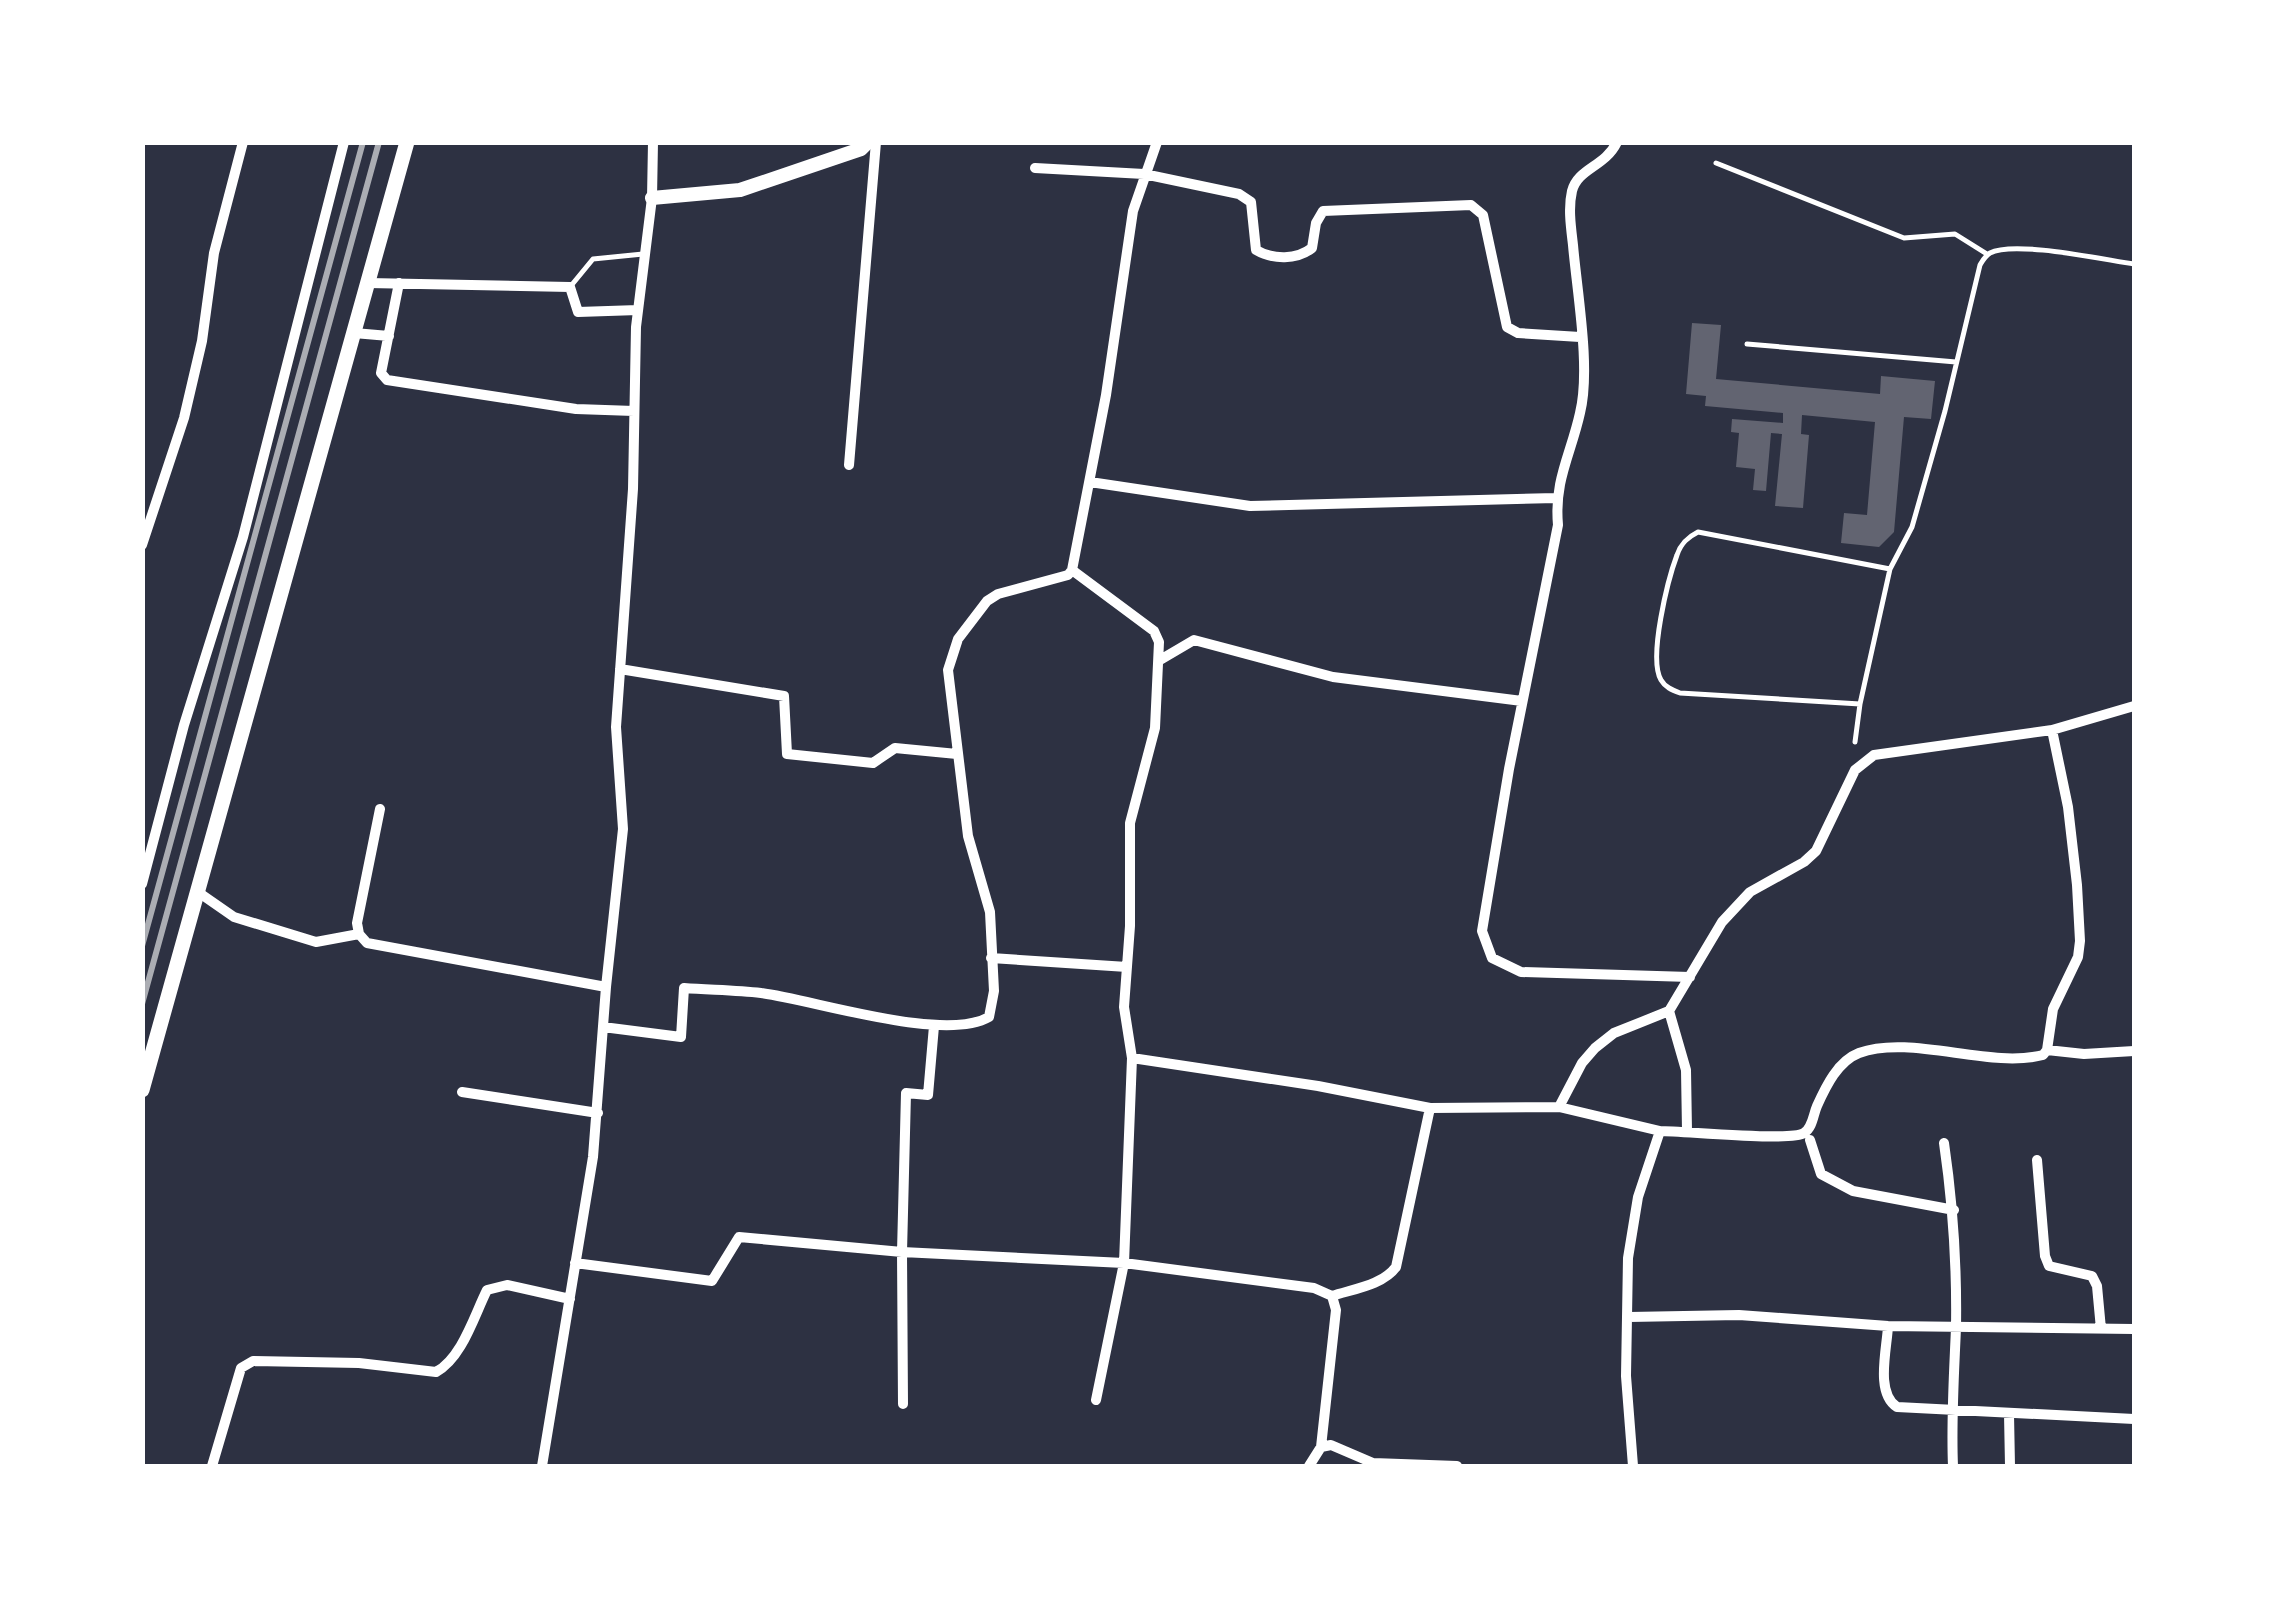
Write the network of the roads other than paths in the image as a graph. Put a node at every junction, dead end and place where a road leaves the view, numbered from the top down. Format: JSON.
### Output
{"nodes":[{"id":1,"x":243,"y":142,"type":"edge"},
{"id":2,"x":344,"y":142,"type":"edge"},
{"id":3,"x":407,"y":142,"type":"edge"},
{"id":4,"x":652,"y":142,"type":"edge"},
{"id":5,"x":868,"y":142,"type":"edge"},
{"id":6,"x":876,"y":142,"type":"edge"},
{"id":7,"x":1156,"y":142,"type":"edge"},
{"id":8,"x":1616,"y":142,"type":"edge"},
{"id":9,"x":1716,"y":163,"type":"dead end"},
{"id":10,"x":1035,"y":168,"type":"dead end"},
{"id":11,"x":1144,"y":174,"type":"junction"},
{"id":12,"x":652,"y":198,"type":"junction"},
{"id":13,"x":645,"y":254,"type":"junction"},
{"id":14,"x":1988,"y":254,"type":"junction"},
{"id":15,"x":2134,"y":264,"type":"edge"},
{"id":16,"x":368,"y":283,"type":"junction"},
{"id":17,"x":400,"y":283,"type":"junction"},
{"id":18,"x":570,"y":287,"type":"junction"},
{"id":19,"x":638,"y":310,"type":"junction"},
{"id":20,"x":354,"y":334,"type":"junction"},
{"id":21,"x":389,"y":336,"type":"junction"},
{"id":22,"x":1580,"y":336,"type":"junction"},
{"id":23,"x":1747,"y":344,"type":"dead end"},
{"id":24,"x":1956,"y":362,"type":"junction"},
{"id":25,"x":634,"y":411,"type":"junction"},
{"id":26,"x":849,"y":465,"type":"dead end"},
{"id":27,"x":1090,"y":482,"type":"junction"},
{"id":28,"x":1556,"y":498,"type":"junction"},
{"id":29,"x":142,"y":545,"type":"edge"},
{"id":30,"x":1890,"y":569,"type":"junction"},
{"id":31,"x":1072,"y":570,"type":"junction"},
{"id":32,"x":1160,"y":660,"type":"junction"},
{"id":33,"x":620,"y":669,"type":"junction"},
{"id":34,"x":1522,"y":702,"type":"junction"},
{"id":35,"x":1860,"y":704,"type":"junction"},
{"id":36,"x":2134,"y":706,"type":"edge"},
{"id":37,"x":2052,"y":730,"type":"junction"},
{"id":38,"x":1855,"y":742,"type":"dead end"},
{"id":39,"x":956,"y":754,"type":"junction"},
{"id":40,"x":380,"y":809,"type":"dead end"},
{"id":41,"x":142,"y":884,"type":"edge"},
{"id":42,"x":198,"y":892,"type":"junction"},
{"id":43,"x":358,"y":934,"type":"junction"},
{"id":44,"x":991,"y":958,"type":"junction"},
{"id":45,"x":1126,"y":968,"type":"junction"},
{"id":46,"x":1690,"y":977,"type":"junction"},
{"id":47,"x":606,"y":987,"type":"junction"},
{"id":48,"x":1669,"y":1011,"type":"junction"},
{"id":49,"x":934,"y":1026,"type":"junction"},
{"id":50,"x":604,"y":1027,"type":"junction"},
{"id":51,"x":2048,"y":1050,"type":"junction"},
{"id":52,"x":2134,"y":1051,"type":"edge"},
{"id":53,"x":1132,"y":1058,"type":"junction"},
{"id":54,"x":142,"y":1090,"type":"edge"},
{"id":55,"x":462,"y":1092,"type":"dead end"},
{"id":56,"x":1559,"y":1107,"type":"junction"},
{"id":57,"x":1430,"y":1108,"type":"junction"},
{"id":58,"x":598,"y":1113,"type":"junction"},
{"id":59,"x":1660,"y":1131,"type":"junction"},
{"id":60,"x":1687,"y":1131,"type":"junction"},
{"id":61,"x":1810,"y":1140,"type":"dead end"},
{"id":62,"x":1944,"y":1144,"type":"dead end"},
{"id":63,"x":2037,"y":1160,"type":"dead end"},
{"id":64,"x":1954,"y":1210,"type":"junction"},
{"id":65,"x":902,"y":1252,"type":"junction"},
{"id":66,"x":576,"y":1263,"type":"junction"},
{"id":67,"x":1124,"y":1263,"type":"junction"},
{"id":68,"x":1332,"y":1296,"type":"junction"},
{"id":69,"x":570,"y":1299,"type":"junction"},
{"id":70,"x":1629,"y":1317,"type":"junction"},
{"id":71,"x":1888,"y":1326,"type":"junction"},
{"id":72,"x":1956,"y":1328,"type":"junction"},
{"id":73,"x":2101,"y":1329,"type":"junction"},
{"id":74,"x":2134,"y":1329,"type":"edge"},
{"id":75,"x":1096,"y":1400,"type":"dead end"},
{"id":76,"x":903,"y":1404,"type":"dead end"},
{"id":77,"x":1950,"y":1410,"type":"junction"},
{"id":78,"x":2009,"y":1414,"type":"junction"},
{"id":79,"x":2134,"y":1419,"type":"edge"},
{"id":80,"x":1322,"y":1447,"type":"junction"},
{"id":81,"x":212,"y":1466,"type":"edge"},
{"id":82,"x":542,"y":1466,"type":"edge"},
{"id":83,"x":1310,"y":1466,"type":"edge"},
{"id":84,"x":1457,"y":1466,"type":"edge"},
{"id":85,"x":1633,"y":1466,"type":"edge"},
{"id":86,"x":1953,"y":1466,"type":"edge"},
{"id":87,"x":2010,"y":1466,"type":"edge"}],
"edges":[{"from":1,"to":29,"type":"street"},
{"from":2,"to":41,"type":"street"},
{"from":3,"to":16,"type":"main road"},
{"from":4,"to":12,"type":"street"},
{"from":5,"to":12,"type":"street"},
{"from":6,"to":26,"type":"street"},
{"from":7,"to":11,"type":"street"},
{"from":8,"to":22,"type":"street"},
{"from":9,"to":14,"type":"lane"},
{"from":10,"to":11,"type":"street"},
{"from":11,"to":22,"type":"street"},
{"from":11,"to":27,"type":"street"},
{"from":12,"to":13,"type":"street"},
{"from":13,"to":18,"type":"lane"},
{"from":13,"to":19,"type":"street"},
{"from":14,"to":15,"type":"lane"},
{"from":14,"to":24,"type":"lane"},
{"from":16,"to":17,"type":"street"},
{"from":16,"to":20,"type":"main road"},
{"from":17,"to":18,"type":"street"},
{"from":17,"to":21,"type":"street"},
{"from":18,"to":19,"type":"street"},
{"from":19,"to":25,"type":"street"},
{"from":20,"to":21,"type":"street"},
{"from":20,"to":42,"type":"main road"},
{"from":21,"to":25,"type":"street"},
{"from":22,"to":28,"type":"street"},
{"from":23,"to":24,"type":"lane"},
{"from":24,"to":30,"type":"lane"},
{"from":25,"to":33,"type":"street"},
{"from":27,"to":28,"type":"street"},
{"from":27,"to":31,"type":"street"},
{"from":28,"to":34,"type":"street"},
{"from":30,"to":35,"type":"lane"},
{"from":30,"to":35,"type":"lane"},
{"from":31,"to":32,"type":"street"},
{"from":31,"to":39,"type":"street"},
{"from":32,"to":34,"type":"street"},
{"from":32,"to":45,"type":"street"},
{"from":33,"to":39,"type":"street"},
{"from":33,"to":47,"type":"street"},
{"from":34,"to":46,"type":"street"},
{"from":35,"to":38,"type":"lane"},
{"from":36,"to":37,"type":"street"},
{"from":37,"to":46,"type":"street"},
{"from":37,"to":51,"type":"street"},
{"from":39,"to":44,"type":"street"},
{"from":40,"to":43,"type":"street"},
{"from":42,"to":43,"type":"street"},
{"from":42,"to":54,"type":"main road"},
{"from":43,"to":47,"type":"street"},
{"from":44,"to":45,"type":"street"},
{"from":44,"to":49,"type":"street"},
{"from":45,"to":53,"type":"street"},
{"from":46,"to":48,"type":"street"},
{"from":47,"to":50,"type":"street"},
{"from":48,"to":56,"type":"street"},
{"from":48,"to":60,"type":"street"},
{"from":49,"to":50,"type":"street"},
{"from":49,"to":65,"type":"street"},
{"from":50,"to":58,"type":"street"},
{"from":51,"to":52,"type":"street"},
{"from":51,"to":60,"type":"street"},
{"from":53,"to":57,"type":"street"},
{"from":53,"to":67,"type":"street"},
{"from":55,"to":58,"type":"street"},
{"from":56,"to":57,"type":"street"},
{"from":56,"to":59,"type":"street"},
{"from":57,"to":68,"type":"street"},
{"from":58,"to":66,"type":"street"},
{"from":59,"to":60,"type":"street"},
{"from":59,"to":70,"type":"street"},
{"from":61,"to":64,"type":"street"},
{"from":62,"to":64,"type":"street"},
{"from":63,"to":73,"type":"street"},
{"from":64,"to":72,"type":"street"},
{"from":65,"to":66,"type":"street"},
{"from":65,"to":67,"type":"street"},
{"from":65,"to":76,"type":"street"},
{"from":66,"to":69,"type":"street"},
{"from":67,"to":68,"type":"street"},
{"from":67,"to":75,"type":"street"},
{"from":68,"to":80,"type":"street"},
{"from":69,"to":81,"type":"street"},
{"from":69,"to":82,"type":"street"},
{"from":70,"to":71,"type":"street"},
{"from":70,"to":85,"type":"street"},
{"from":71,"to":72,"type":"street"},
{"from":71,"to":77,"type":"street"},
{"from":72,"to":73,"type":"street"},
{"from":72,"to":77,"type":"street"},
{"from":73,"to":74,"type":"street"},
{"from":77,"to":78,"type":"street"},
{"from":77,"to":86,"type":"street"},
{"from":78,"to":79,"type":"street"},
{"from":78,"to":87,"type":"street"},
{"from":80,"to":83,"type":"street"},
{"from":80,"to":84,"type":"street"}]}
